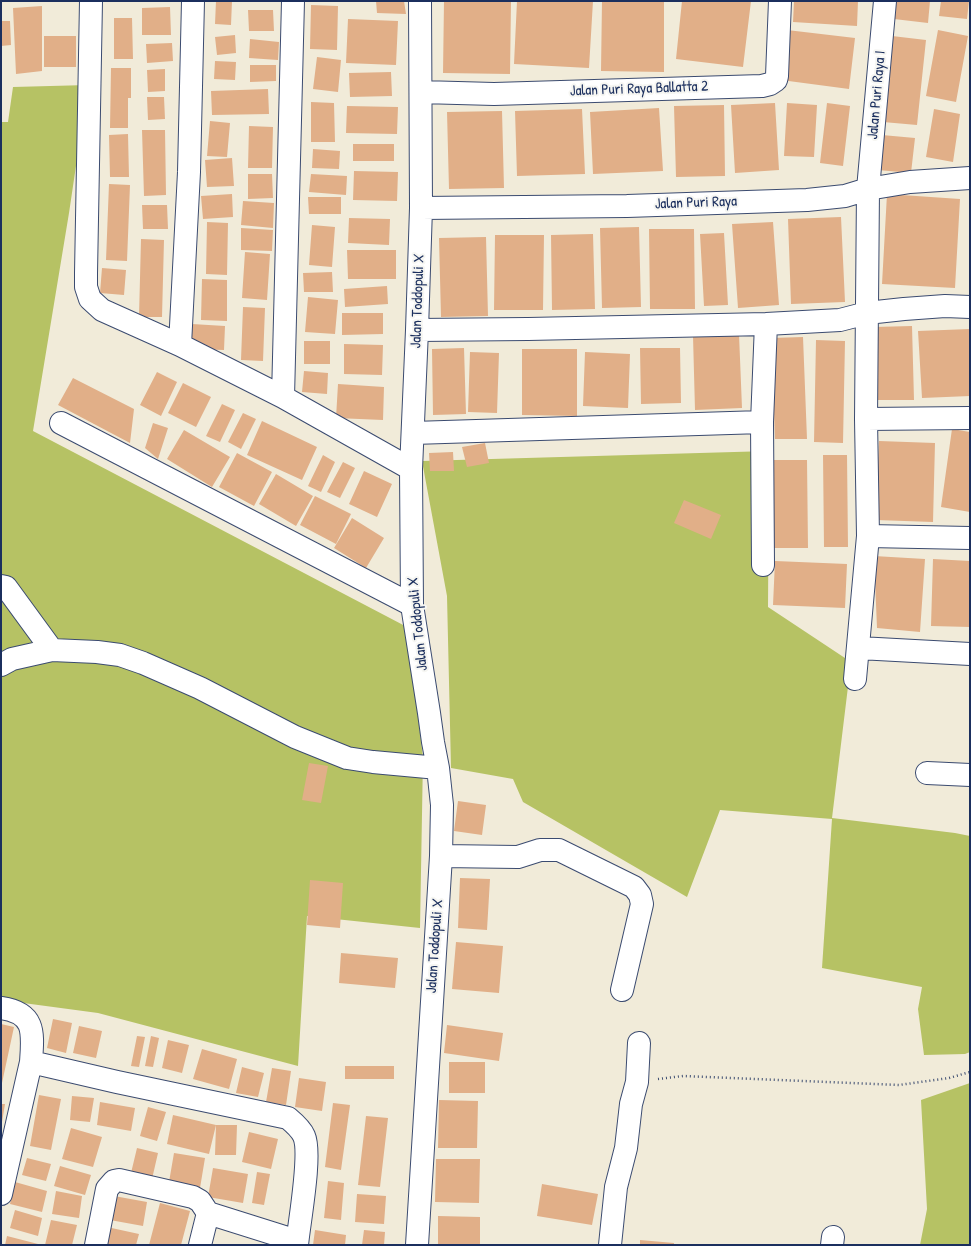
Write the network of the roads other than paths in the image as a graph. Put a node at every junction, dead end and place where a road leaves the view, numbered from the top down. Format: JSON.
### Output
{"nodes":[{"id":1,"x":91,"y":1,"type":"edge"},
{"id":2,"x":193,"y":1,"type":"edge"},
{"id":3,"x":293,"y":1,"type":"edge"},
{"id":4,"x":420,"y":1,"type":"edge"},
{"id":5,"x":780,"y":1,"type":"edge"},
{"id":6,"x":886,"y":1,"type":"edge"},
{"id":7,"x":421,"y":92,"type":"junction"},
{"id":8,"x":970,"y":178,"type":"edge"},
{"id":9,"x":868,"y":189,"type":"junction"},
{"id":10,"x":421,"y":208,"type":"junction"},
{"id":11,"x":970,"y":307,"type":"edge"},
{"id":12,"x":867,"y":313,"type":"junction"},
{"id":13,"x":766,"y":324,"type":"junction"},
{"id":14,"x":417,"y":330,"type":"junction"},
{"id":15,"x":180,"y":345,"type":"junction"},
{"id":16,"x":283,"y":397,"type":"junction"},
{"id":17,"x":970,"y":418,"type":"edge"},
{"id":18,"x":866,"y":419,"type":"junction"},
{"id":19,"x":762,"y":422,"type":"junction"},
{"id":20,"x":61,"y":423,"type":"dead end"},
{"id":21,"x":413,"y":433,"type":"junction"},
{"id":22,"x":411,"y":469,"type":"junction"},
{"id":23,"x":868,"y":536,"type":"junction"},
{"id":24,"x":970,"y":538,"type":"edge"},
{"id":25,"x":763,"y":565,"type":"dead end"},
{"id":26,"x":1,"y":586,"type":"edge"},
{"id":27,"x":412,"y":605,"type":"junction"},
{"id":28,"x":859,"y":648,"type":"junction"},
{"id":29,"x":52,"y":650,"type":"junction"},
{"id":30,"x":970,"y":654,"type":"edge"},
{"id":31,"x":1,"y":665,"type":"edge"},
{"id":32,"x":855,"y":679,"type":"dead end"},
{"id":33,"x":438,"y":768,"type":"junction"},
{"id":34,"x":927,"y":773,"type":"dead end"},
{"id":35,"x":970,"y":775,"type":"edge"},
{"id":36,"x":441,"y":856,"type":"junction"},
{"id":37,"x":622,"y":990,"type":"dead end"},
{"id":38,"x":1,"y":1008,"type":"edge"},
{"id":39,"x":639,"y":1043,"type":"dead end"},
{"id":40,"x":31,"y":1062,"type":"junction"},
{"id":41,"x":1,"y":1194,"type":"edge"},
{"id":42,"x":208,"y":1213,"type":"junction"},
{"id":43,"x":297,"y":1243,"type":"edge"},
{"id":44,"x":96,"y":1245,"type":"edge"},
{"id":45,"x":200,"y":1245,"type":"edge"},
{"id":46,"x":417,"y":1245,"type":"edge"},
{"id":47,"x":610,"y":1245,"type":"edge"}],
"edges":[{"from":1,"to":15,"type":"street"},
{"from":2,"to":15,"type":"street"},
{"from":3,"to":16,"type":"street"},
{"from":4,"to":7,"type":"street","name":"Jalan Toddopuli X"},
{"from":5,"to":7,"type":"street","name":"Jalan Puri Raya Ballatta 2"},
{"from":6,"to":9,"type":"street","name":"Jalan Puri Raya I"},
{"from":7,"to":10,"type":"street","name":"Jalan Toddopuli X"},
{"from":8,"to":9,"type":"street","name":"Jalan Puri Raya"},
{"from":9,"to":10,"type":"street","name":"Jalan Puri Raya"},
{"from":9,"to":12,"type":"street","name":"Jalan Puri Raya I"},
{"from":10,"to":14,"type":"street","name":"Jalan Toddopuli X"},
{"from":11,"to":12,"type":"street"},
{"from":12,"to":13,"type":"street"},
{"from":12,"to":18,"type":"street","name":"Jalan Puri Raya I"},
{"from":13,"to":14,"type":"street"},
{"from":13,"to":19,"type":"street"},
{"from":14,"to":21,"type":"street","name":"Jalan Toddopuli X"},
{"from":15,"to":16,"type":"street"},
{"from":16,"to":22,"type":"street"},
{"from":17,"to":18,"type":"street"},
{"from":18,"to":23,"type":"street","name":"Jalan Puri Raya I"},
{"from":19,"to":21,"type":"street"},
{"from":19,"to":25,"type":"street"},
{"from":20,"to":27,"type":"street"},
{"from":21,"to":22,"type":"street","name":"Jalan Toddopuli X"},
{"from":22,"to":27,"type":"street","name":"Jalan Toddopuli X"},
{"from":23,"to":24,"type":"street"},
{"from":23,"to":28,"type":"street","name":"Jalan Puri Raya I"},
{"from":26,"to":29,"type":"street"},
{"from":27,"to":33,"type":"street","name":"Jalan Toddopuli X"},
{"from":28,"to":30,"type":"street"},
{"from":28,"to":32,"type":"street","name":"Jalan Puri Raya I"},
{"from":29,"to":31,"type":"street"},
{"from":29,"to":33,"type":"street"},
{"from":33,"to":36,"type":"street","name":"Jalan Toddopuli X"},
{"from":34,"to":35,"type":"street"},
{"from":36,"to":37,"type":"street"},
{"from":36,"to":46,"type":"street","name":"Jalan Toddopuli X"},
{"from":38,"to":40,"type":"street"},
{"from":39,"to":47,"type":"street"},
{"from":40,"to":41,"type":"street"},
{"from":40,"to":43,"type":"street"},
{"from":42,"to":43,"type":"street"},
{"from":42,"to":44,"type":"street"},
{"from":42,"to":45,"type":"street"}]}
